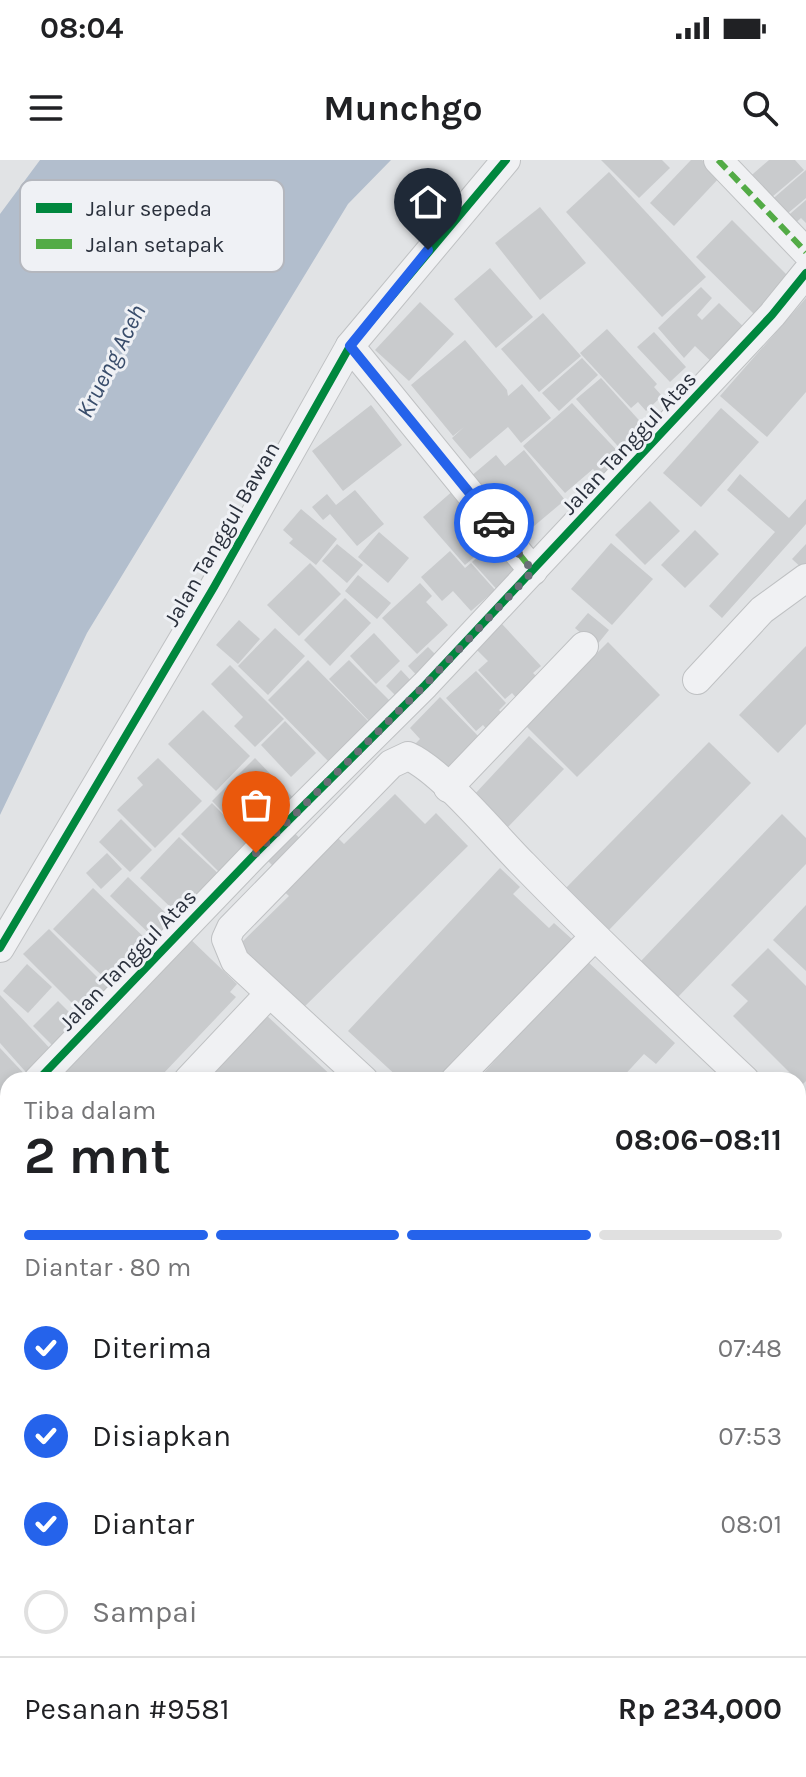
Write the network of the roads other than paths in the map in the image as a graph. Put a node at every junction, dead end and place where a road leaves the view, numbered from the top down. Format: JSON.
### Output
{"nodes":[{"id":1,"x":506,"y":160,"type":"edge"},
{"id":2,"x":718,"y":160,"type":"edge"},
{"id":3,"x":806,"y":252,"type":"edge"},
{"id":4,"x":806,"y":273,"type":"edge"},
{"id":5,"x":350,"y":346,"type":"junction"},
{"id":6,"x":533,"y":571,"type":"junction"},
{"id":7,"x":806,"y":578,"type":"edge"},
{"id":8,"x":584,"y":646,"type":"dead end"},
{"id":9,"x":697,"y":680,"type":"dead end"},
{"id":10,"x":448,"y":788,"type":"junction"},
{"id":11,"x":594,"y":937,"type":"junction"},
{"id":12,"x":0,"y":948,"type":"edge"},
{"id":13,"x":269,"y":994,"type":"junction"},
{"id":14,"x":46,"y":1072,"type":"edge"},
{"id":15,"x":196,"y":1072,"type":"edge"},
{"id":16,"x":355,"y":1072,"type":"edge"},
{"id":17,"x":463,"y":1072,"type":"edge"},
{"id":18,"x":737,"y":1072,"type":"edge"}],
"edges":[{"from":1,"to":5,"type":"street","name":"Jalan Tanggul Bawan"},
{"from":2,"to":3,"type":"street"},
{"from":4,"to":6,"type":"street","name":"Jalan Tanggul Atas"},
{"from":5,"to":6,"type":"street"},
{"from":5,"to":12,"type":"street","name":"Jalan Tanggul Bawan"},
{"from":6,"to":14,"type":"street","name":"Jalan Tanggul Atas"},
{"from":7,"to":9,"type":"street"},
{"from":8,"to":10,"type":"street"},
{"from":10,"to":11,"type":"street"},
{"from":10,"to":13,"type":"street"},
{"from":11,"to":17,"type":"street"},
{"from":11,"to":18,"type":"street"},
{"from":13,"to":15,"type":"street"},
{"from":13,"to":16,"type":"street"}]}
